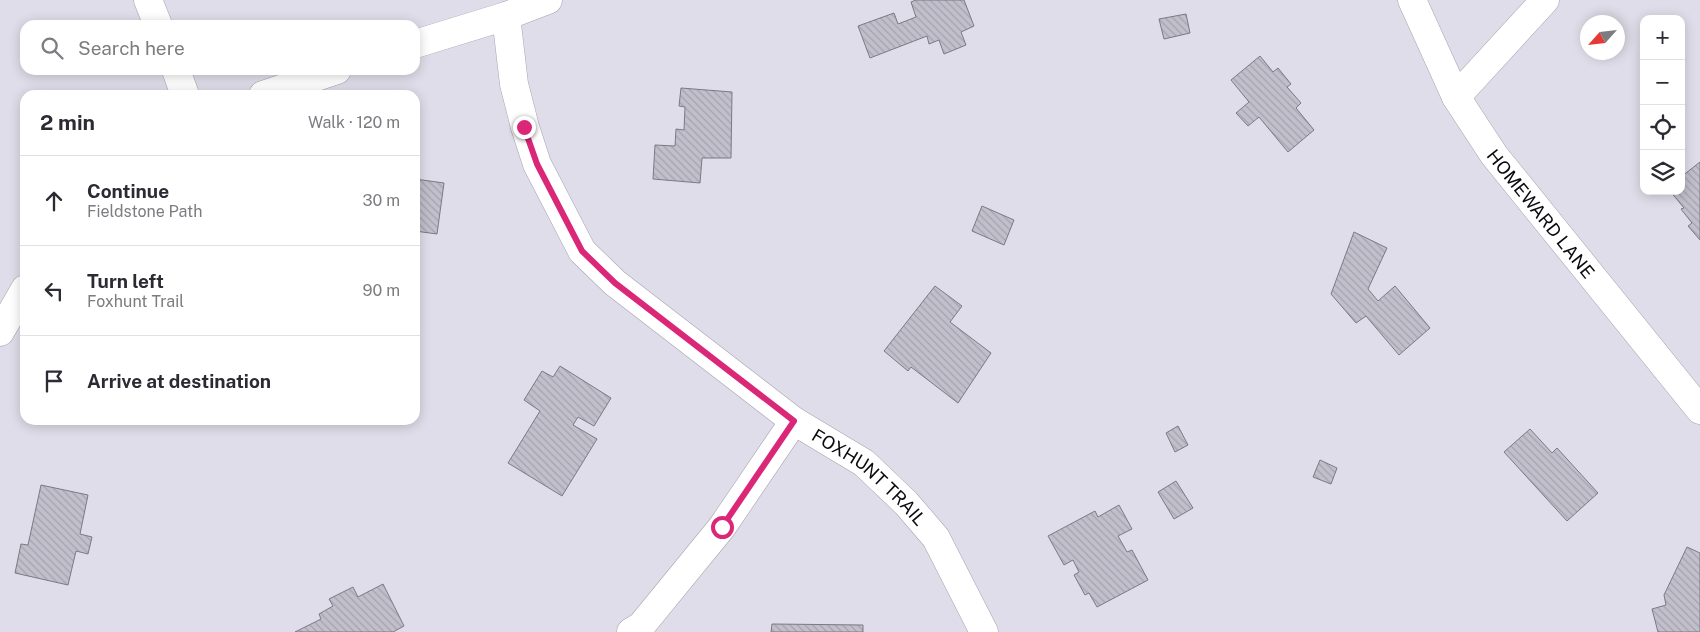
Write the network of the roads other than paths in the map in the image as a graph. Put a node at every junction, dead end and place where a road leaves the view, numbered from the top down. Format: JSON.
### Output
{"nodes":[{"id":1,"x":148,"y":0,"type":"edge"},
{"id":2,"x":548,"y":0,"type":"edge"},
{"id":3,"x":1412,"y":0,"type":"edge"},
{"id":4,"x":1545,"y":0,"type":"edge"},
{"id":5,"x":506,"y":16,"type":"junction"},
{"id":6,"x":156,"y":20,"type":"edge"},
{"id":7,"x":420,"y":42,"type":"edge"},
{"id":8,"x":178,"y":75,"type":"edge"},
{"id":9,"x":322,"y":75,"type":"edge"},
{"id":10,"x":184,"y":90,"type":"edge"},
{"id":11,"x":277,"y":90,"type":"edge"},
{"id":12,"x":1456,"y":97,"type":"junction"},
{"id":13,"x":1700,"y":410,"type":"edge"},
{"id":14,"x":794,"y":421,"type":"junction"},
{"id":15,"x":632,"y":632,"type":"edge"},
{"id":16,"x":984,"y":632,"type":"edge"}],
"edges":[{"from":1,"to":6,"type":"street"},
{"from":2,"to":5,"type":"street"},
{"from":3,"to":12,"type":"street","name":"HOMEWARD LANE"},
{"from":4,"to":12,"type":"street"},
{"from":5,"to":7,"type":"street"},
{"from":5,"to":14,"type":"street","name":"FOXHUNT TRAIL"},
{"from":8,"to":10,"type":"street"},
{"from":9,"to":11,"type":"street"},
{"from":12,"to":13,"type":"street","name":"HOMEWARD LANE"},
{"from":14,"to":15,"type":"street"},
{"from":14,"to":16,"type":"street","name":"FOXHUNT TRAIL"}]}
